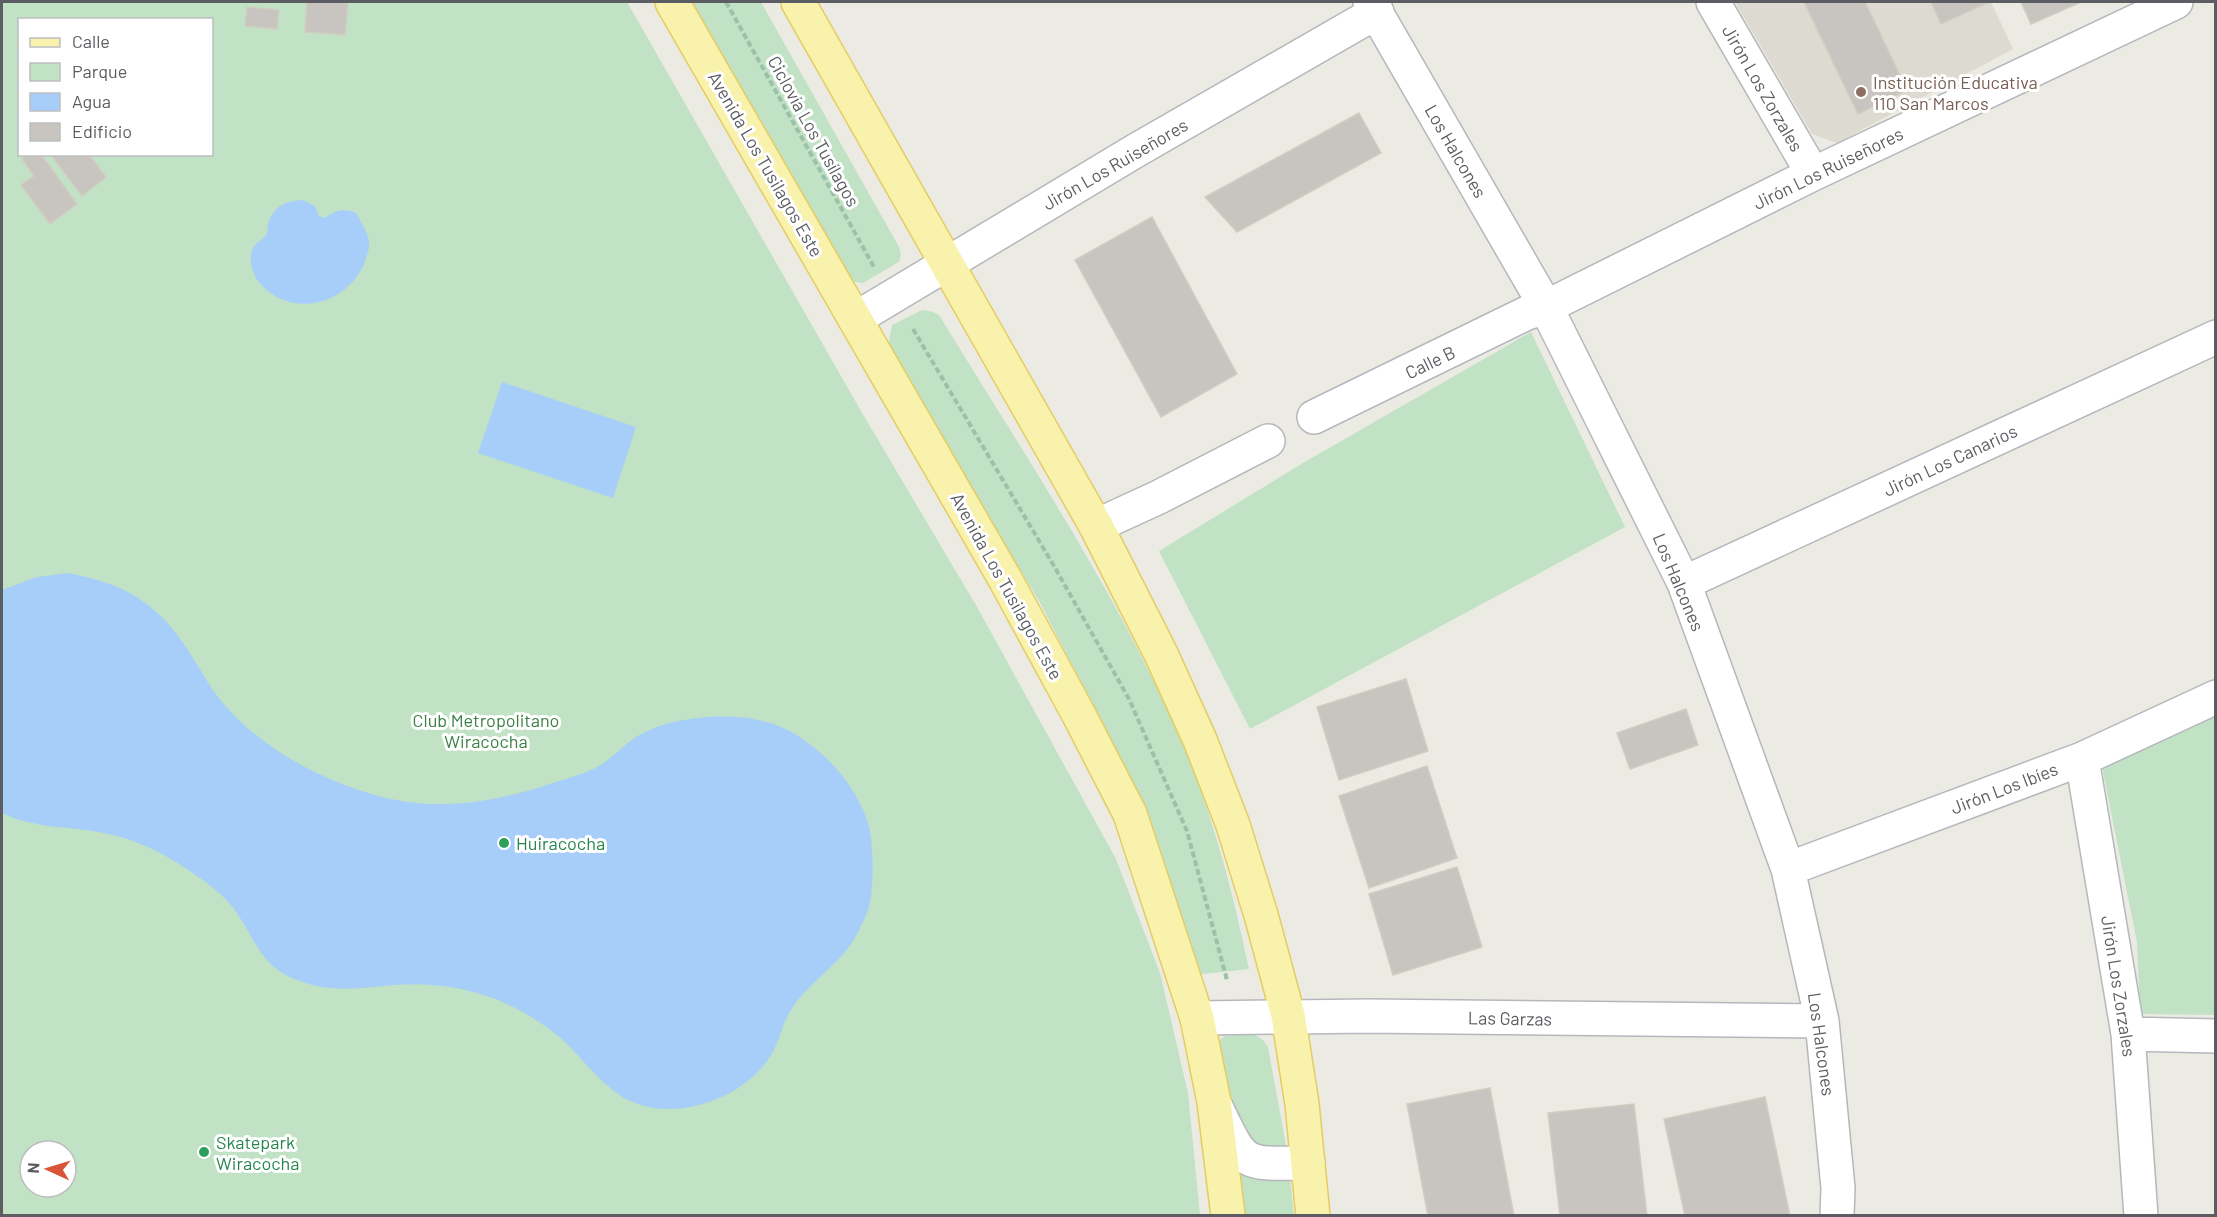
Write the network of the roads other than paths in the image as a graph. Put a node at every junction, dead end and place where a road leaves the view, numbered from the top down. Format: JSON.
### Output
{"nodes":[{"id":1,"x":672,"y":2,"type":"edge"},
{"id":2,"x":798,"y":2,"type":"edge"},
{"id":3,"x":1713,"y":2,"type":"edge"},
{"id":4,"x":2176,"y":2,"type":"edge"},
{"id":5,"x":1373,"y":7,"type":"edge"},
{"id":6,"x":1813,"y":174,"type":"junction"},
{"id":7,"x":945,"y":263,"type":"junction"},
{"id":8,"x":1546,"y":307,"type":"junction"},
{"id":9,"x":855,"y":319,"type":"junction"},
{"id":10,"x":2216,"y":337,"type":"edge"},
{"id":11,"x":1314,"y":417,"type":"dead end"},
{"id":12,"x":1268,"y":441,"type":"dead end"},
{"id":13,"x":1096,"y":526,"type":"junction"},
{"id":14,"x":1684,"y":583,"type":"junction"},
{"id":15,"x":2216,"y":697,"type":"edge"},
{"id":16,"x":2082,"y":759,"type":"junction"},
{"id":17,"x":1788,"y":869,"type":"junction"},
{"id":18,"x":1288,"y":1016,"type":"junction"},
{"id":19,"x":1197,"y":1018,"type":"junction"},
{"id":20,"x":1822,"y":1022,"type":"junction"},
{"id":21,"x":2128,"y":1034,"type":"junction"},
{"id":22,"x":2216,"y":1036,"type":"edge"},
{"id":23,"x":1214,"y":1102,"type":"junction"},
{"id":24,"x":1308,"y":1162,"type":"junction"},
{"id":25,"x":1228,"y":1215,"type":"edge"},
{"id":26,"x":1313,"y":1215,"type":"edge"},
{"id":27,"x":1838,"y":1215,"type":"edge"},
{"id":28,"x":2141,"y":1215,"type":"edge"}],
"edges":[{"from":1,"to":9,"type":"main road","name":"Avenida Los Tusilagos Este"},
{"from":2,"to":7,"type":"main road"},
{"from":3,"to":6,"type":"street","name":"Jirón Los Zorzales"},
{"from":4,"to":6,"type":"street","name":"Jirón Los Ruiseñores"},
{"from":5,"to":7,"type":"street","name":"Jirón Los Ruiseñores"},
{"from":5,"to":8,"type":"street","name":"Los Halcones"},
{"from":6,"to":8,"type":"street","name":"Jirón Los Ruiseñores"},
{"from":7,"to":9,"type":"street","name":"Jirón Los Ruiseñores"},
{"from":7,"to":13,"type":"main road"},
{"from":8,"to":11,"type":"street","name":"Calle B"},
{"from":8,"to":14,"type":"street","name":"Los Halcones"},
{"from":9,"to":19,"type":"main road","name":"Avenida Los Tusilagos Este"},
{"from":10,"to":14,"type":"street","name":"Jirón Los Canarios"},
{"from":12,"to":13,"type":"street"},
{"from":13,"to":18,"type":"main road"},
{"from":14,"to":17,"type":"street","name":"Los Halcones"},
{"from":15,"to":16,"type":"street","name":"Jirón Los Ibíes"},
{"from":16,"to":17,"type":"street","name":"Jirón Los Ibíes"},
{"from":16,"to":21,"type":"street","name":"Jirón Los Zorzales"},
{"from":17,"to":20,"type":"street","name":"Los Halcones"},
{"from":18,"to":19,"type":"street","name":"Las Garzas"},
{"from":18,"to":20,"type":"street","name":"Las Garzas"},
{"from":18,"to":24,"type":"main road"},
{"from":19,"to":23,"type":"main road","name":"Avenida Los Tusilagos Este"},
{"from":20,"to":27,"type":"street","name":"Los Halcones"},
{"from":21,"to":22,"type":"street"},
{"from":21,"to":28,"type":"street","name":"Jirón Los Zorzales"},
{"from":23,"to":24,"type":"street"},
{"from":23,"to":25,"type":"main road","name":"Avenida Los Tusilagos Este"},
{"from":24,"to":26,"type":"main road"}]}
